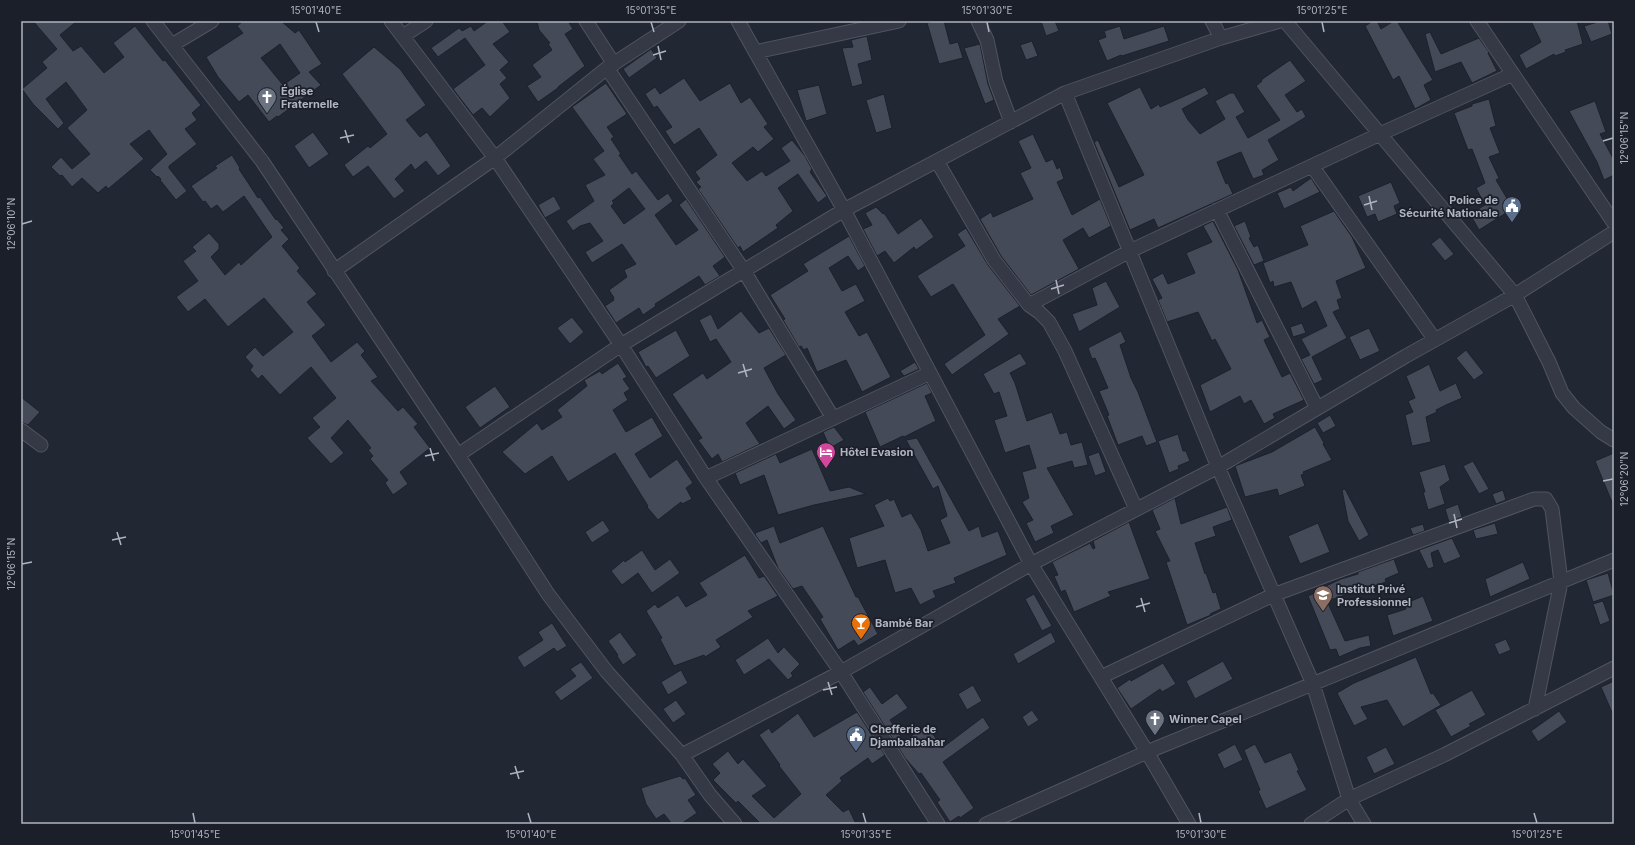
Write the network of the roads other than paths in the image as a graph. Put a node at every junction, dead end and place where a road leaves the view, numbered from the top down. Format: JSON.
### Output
{"nodes":[{"id":1,"x":153,"y":21,"type":"edge"},
{"id":2,"x":212,"y":21,"type":"edge"},
{"id":3,"x":391,"y":21,"type":"edge"},
{"id":4,"x":426,"y":21,"type":"edge"},
{"id":5,"x":586,"y":21,"type":"edge"},
{"id":6,"x":679,"y":21,"type":"edge"},
{"id":7,"x":738,"y":21,"type":"edge"},
{"id":8,"x":899,"y":21,"type":"edge"},
{"id":9,"x":978,"y":21,"type":"edge"},
{"id":10,"x":1212,"y":21,"type":"edge"},
{"id":11,"x":1280,"y":21,"type":"edge"},
{"id":12,"x":1286,"y":21,"type":"edge"},
{"id":13,"x":1477,"y":21,"type":"edge"},
{"id":14,"x":403,"y":36,"type":"junction"},
{"id":15,"x":1221,"y":38,"type":"junction"},
{"id":16,"x":172,"y":46,"type":"junction"},
{"id":17,"x":755,"y":52,"type":"junction"},
{"id":18,"x":611,"y":66,"type":"junction"},
{"id":19,"x":1513,"y":74,"type":"junction"},
{"id":20,"x":1065,"y":93,"type":"junction"},
{"id":21,"x":1011,"y":122,"type":"junction"},
{"id":22,"x":1380,"y":134,"type":"junction"},
{"id":23,"x":494,"y":158,"type":"junction"},
{"id":24,"x":937,"y":161,"type":"junction"},
{"id":25,"x":1312,"y":166,"type":"junction"},
{"id":26,"x":844,"y":210,"type":"junction"},
{"id":27,"x":1217,"y":210,"type":"junction"},
{"id":28,"x":1614,"y":223,"type":"edge"},
{"id":29,"x":1614,"y":232,"type":"edge"},
{"id":30,"x":1130,"y":252,"type":"junction"},
{"id":31,"x":334,"y":271,"type":"junction"},
{"id":32,"x":744,"y":271,"type":"junction"},
{"id":33,"x":1515,"y":295,"type":"junction"},
{"id":34,"x":1029,"y":305,"type":"junction"},
{"id":35,"x":1435,"y":340,"type":"junction"},
{"id":36,"x":621,"y":345,"type":"junction"},
{"id":37,"x":930,"y":373,"type":"junction"},
{"id":38,"x":1317,"y":408,"type":"junction"},
{"id":39,"x":833,"y":418,"type":"junction"},
{"id":40,"x":21,"y":430,"type":"edge"},
{"id":41,"x":1614,"y":440,"type":"edge"},
{"id":42,"x":41,"y":445,"type":"dead end"},
{"id":43,"x":458,"y":454,"type":"junction"},
{"id":44,"x":1218,"y":467,"type":"junction"},
{"id":45,"x":706,"y":478,"type":"junction"},
{"id":46,"x":1136,"y":509,"type":"junction"},
{"id":47,"x":1614,"y":560,"type":"edge"},
{"id":48,"x":1031,"y":564,"type":"junction"},
{"id":49,"x":1561,"y":582,"type":"junction"},
{"id":50,"x":1273,"y":595,"type":"junction"},
{"id":51,"x":1614,"y":668,"type":"edge"},
{"id":52,"x":841,"y":672,"type":"junction"},
{"id":53,"x":1101,"y":677,"type":"junction"},
{"id":54,"x":1313,"y":684,"type":"junction"},
{"id":55,"x":1535,"y":709,"type":"junction"},
{"id":56,"x":1147,"y":752,"type":"junction"},
{"id":57,"x":682,"y":755,"type":"junction"},
{"id":58,"x":1349,"y":798,"type":"junction"},
{"id":59,"x":735,"y":824,"type":"edge"},
{"id":60,"x":938,"y":824,"type":"edge"},
{"id":61,"x":986,"y":824,"type":"edge"},
{"id":62,"x":1189,"y":824,"type":"edge"},
{"id":63,"x":1311,"y":824,"type":"edge"},
{"id":64,"x":1364,"y":824,"type":"edge"}],
"edges":[{"from":1,"to":16,"type":"street"},
{"from":2,"to":16,"type":"street"},
{"from":3,"to":14,"type":"street"},
{"from":4,"to":14,"type":"street"},
{"from":5,"to":18,"type":"street"},
{"from":6,"to":18,"type":"street"},
{"from":7,"to":17,"type":"street"},
{"from":8,"to":17,"type":"street"},
{"from":9,"to":21,"type":"street"},
{"from":10,"to":15,"type":"street"},
{"from":11,"to":15,"type":"street"},
{"from":12,"to":22,"type":"street"},
{"from":13,"to":19,"type":"street"},
{"from":14,"to":23,"type":"street"},
{"from":15,"to":20,"type":"street"},
{"from":16,"to":31,"type":"street"},
{"from":17,"to":26,"type":"street"},
{"from":18,"to":23,"type":"street"},
{"from":18,"to":32,"type":"street"},
{"from":19,"to":22,"type":"street"},
{"from":19,"to":28,"type":"street"},
{"from":20,"to":21,"type":"street"},
{"from":20,"to":30,"type":"street"},
{"from":21,"to":24,"type":"street"},
{"from":22,"to":25,"type":"street"},
{"from":22,"to":33,"type":"street"},
{"from":23,"to":31,"type":"street"},
{"from":23,"to":36,"type":"street"},
{"from":24,"to":26,"type":"street"},
{"from":24,"to":34,"type":"street"},
{"from":25,"to":27,"type":"street"},
{"from":25,"to":35,"type":"street"},
{"from":26,"to":32,"type":"street"},
{"from":26,"to":37,"type":"street"},
{"from":27,"to":30,"type":"street"},
{"from":27,"to":38,"type":"street"},
{"from":29,"to":33,"type":"street"},
{"from":30,"to":34,"type":"street"},
{"from":30,"to":44,"type":"street"},
{"from":31,"to":43,"type":"street"},
{"from":32,"to":36,"type":"street"},
{"from":32,"to":39,"type":"street"},
{"from":33,"to":35,"type":"street"},
{"from":33,"to":41,"type":"street"},
{"from":34,"to":46,"type":"street"},
{"from":35,"to":38,"type":"street"},
{"from":36,"to":43,"type":"street"},
{"from":36,"to":45,"type":"street"},
{"from":37,"to":39,"type":"street"},
{"from":37,"to":48,"type":"street"},
{"from":38,"to":44,"type":"street"},
{"from":39,"to":45,"type":"street"},
{"from":40,"to":42,"type":"street"},
{"from":43,"to":57,"type":"street"},
{"from":44,"to":46,"type":"street"},
{"from":44,"to":50,"type":"street"},
{"from":45,"to":52,"type":"street"},
{"from":46,"to":48,"type":"street"},
{"from":47,"to":49,"type":"street"},
{"from":48,"to":52,"type":"street"},
{"from":48,"to":53,"type":"street"},
{"from":49,"to":50,"type":"street"},
{"from":49,"to":54,"type":"street"},
{"from":49,"to":55,"type":"street"},
{"from":50,"to":53,"type":"street"},
{"from":50,"to":54,"type":"street"},
{"from":51,"to":55,"type":"street"},
{"from":52,"to":57,"type":"street"},
{"from":52,"to":60,"type":"street"},
{"from":53,"to":56,"type":"street"},
{"from":54,"to":56,"type":"street"},
{"from":54,"to":58,"type":"street"},
{"from":55,"to":58,"type":"street"},
{"from":56,"to":61,"type":"street"},
{"from":56,"to":62,"type":"street"},
{"from":57,"to":59,"type":"street"},
{"from":58,"to":63,"type":"street"},
{"from":58,"to":64,"type":"street"}]}
